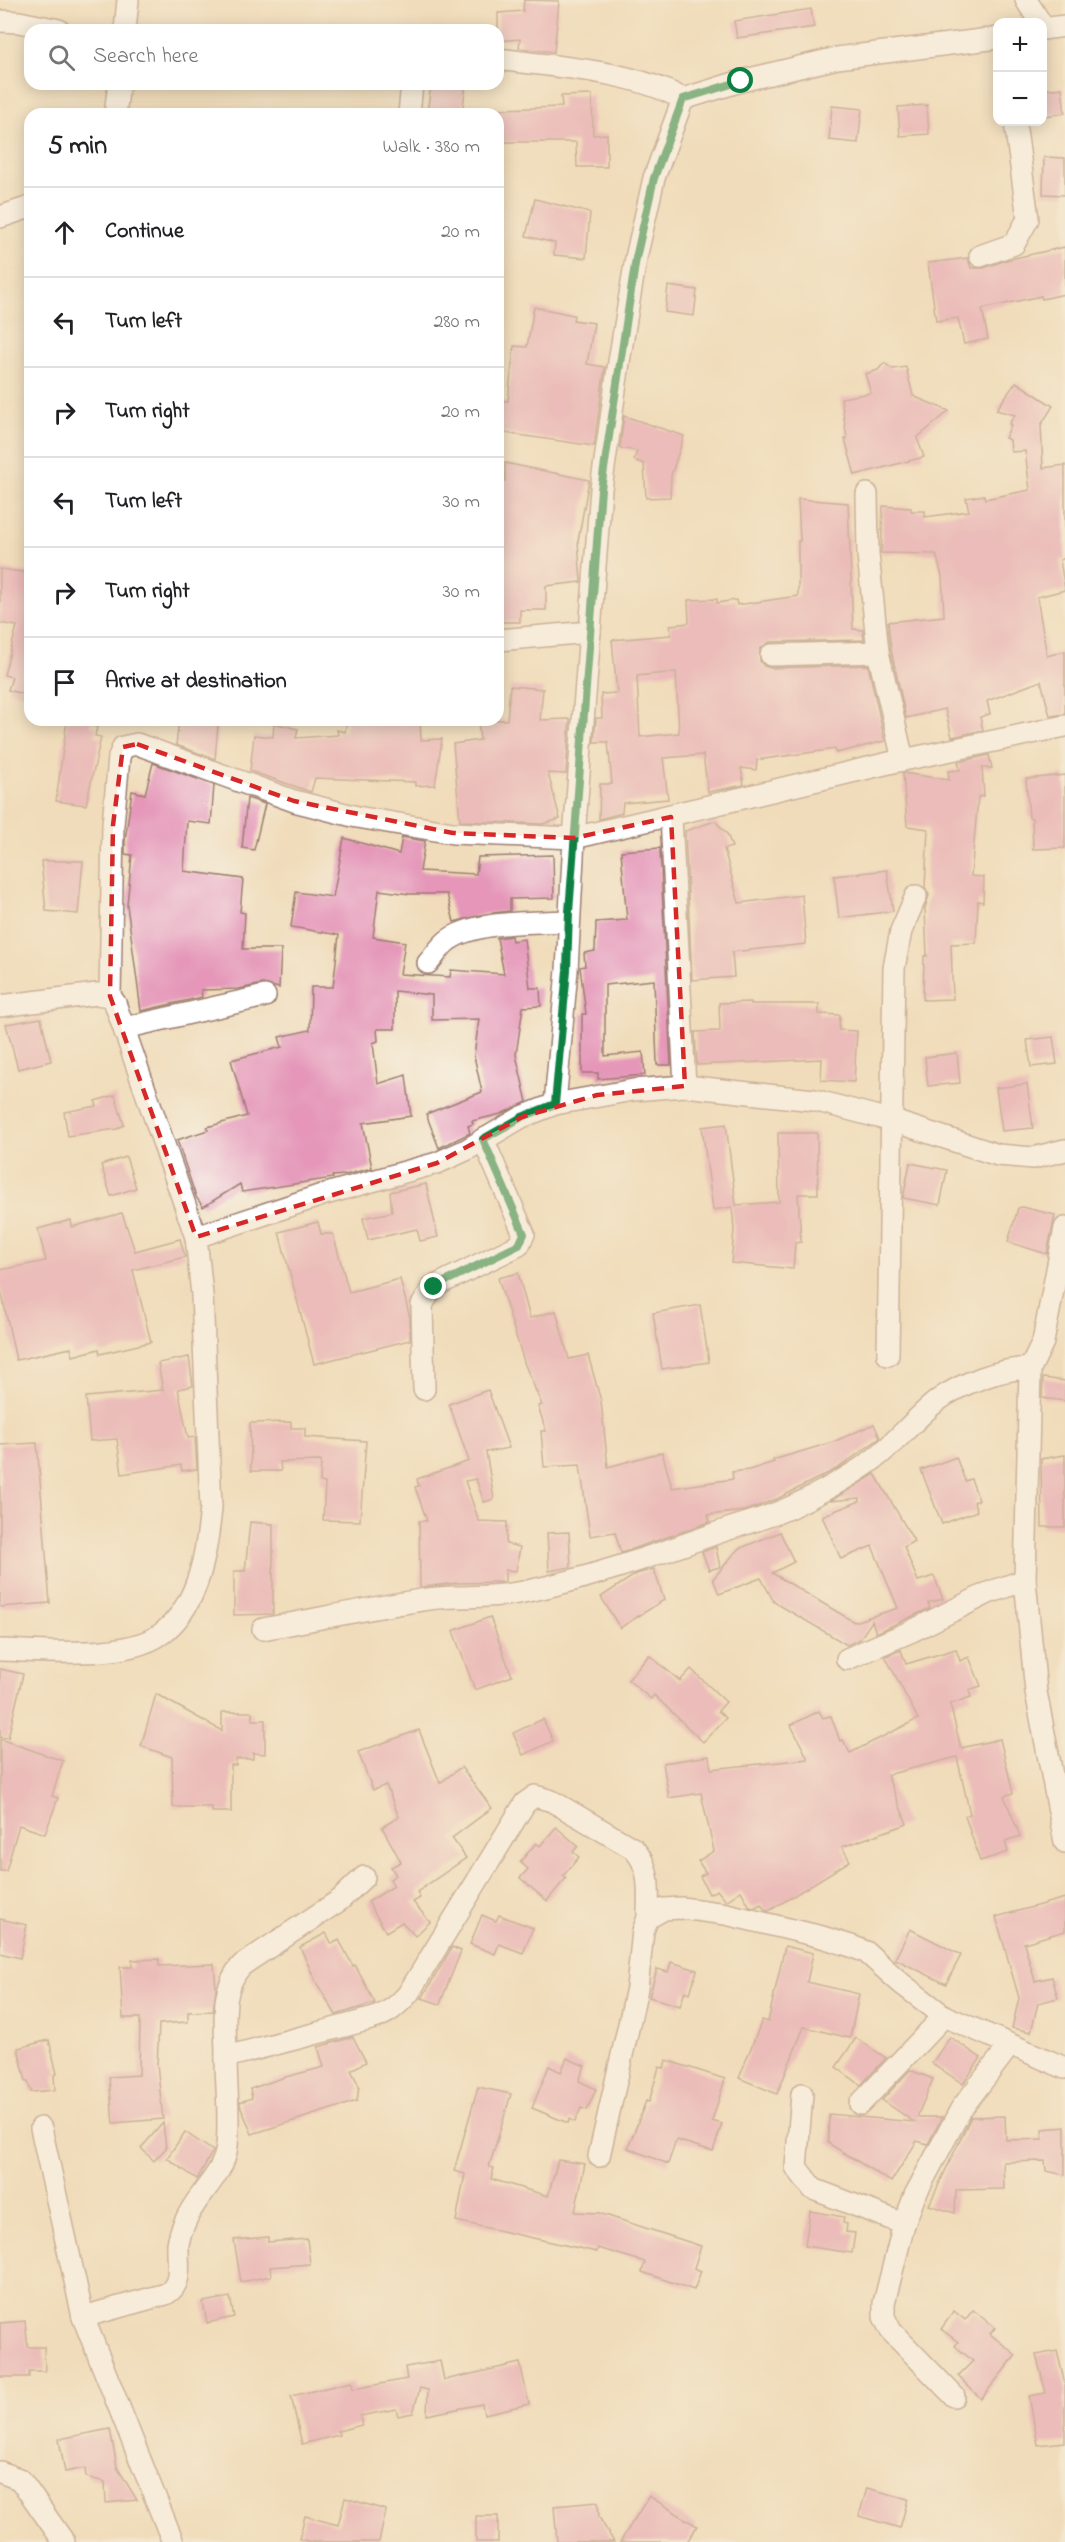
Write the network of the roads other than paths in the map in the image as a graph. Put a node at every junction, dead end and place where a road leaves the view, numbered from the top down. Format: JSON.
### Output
{"nodes":[{"id":1,"x":128,"y":0,"type":"edge"},
{"id":2,"x":1026,"y":0,"type":"edge"},
{"id":3,"x":1041,"y":18,"type":"edge"},
{"id":4,"x":0,"y":21,"type":"edge"},
{"id":5,"x":30,"y":24,"type":"edge"},
{"id":6,"x":126,"y":24,"type":"edge"},
{"id":7,"x":993,"y":39,"type":"edge"},
{"id":8,"x":504,"y":60,"type":"edge"},
{"id":9,"x":118,"y":90,"type":"edge"},
{"id":10,"x":411,"y":90,"type":"edge"},
{"id":11,"x":683,"y":99,"type":"junction"},
{"id":12,"x":116,"y":108,"type":"edge"},
{"id":13,"x":410,"y":108,"type":"edge"},
{"id":14,"x":1016,"y":126,"type":"edge"},
{"id":15,"x":24,"y":209,"type":"edge"},
{"id":16,"x":0,"y":217,"type":"edge"},
{"id":17,"x":980,"y":256,"type":"dead end"},
{"id":18,"x":867,"y":494,"type":"dead end"},
{"id":19,"x":590,"y":632,"type":"junction"},
{"id":20,"x":504,"y":639,"type":"edge"},
{"id":21,"x":878,"y":652,"type":"junction"},
{"id":22,"x":771,"y":655,"type":"dead end"},
{"id":23,"x":1065,"y":726,"type":"edge"},
{"id":24,"x":903,"y":760,"type":"junction"},
{"id":25,"x":671,"y":817,"type":"junction"},
{"id":26,"x":574,"y":838,"type":"junction"},
{"id":27,"x":916,"y":896,"type":"dead end"},
{"id":28,"x":568,"y":921,"type":"junction"},
{"id":29,"x":428,"y":963,"type":"dead end"},
{"id":30,"x":110,"y":996,"type":"junction"},
{"id":31,"x":265,"y":996,"type":"dead end"},
{"id":32,"x":0,"y":1005,"type":"edge"},
{"id":33,"x":124,"y":1028,"type":"junction"},
{"id":34,"x":685,"y":1086,"type":"junction"},
{"id":35,"x":555,"y":1104,"type":"junction"},
{"id":36,"x":893,"y":1120,"type":"junction"},
{"id":37,"x":483,"y":1139,"type":"junction"},
{"id":38,"x":1065,"y":1150,"type":"edge"},
{"id":39,"x":1065,"y":1228,"type":"edge"},
{"id":40,"x":196,"y":1237,"type":"junction"},
{"id":41,"x":888,"y":1355,"type":"dead end"},
{"id":42,"x":1030,"y":1369,"type":"junction"},
{"id":43,"x":424,"y":1389,"type":"dead end"},
{"id":44,"x":1025,"y":1580,"type":"junction"},
{"id":45,"x":263,"y":1629,"type":"dead end"},
{"id":46,"x":0,"y":1650,"type":"edge"},
{"id":47,"x":847,"y":1659,"type":"dead end"},
{"id":48,"x":1065,"y":1842,"type":"edge"},
{"id":49,"x":364,"y":1877,"type":"dead end"},
{"id":50,"x":648,"y":1918,"type":"junction"},
{"id":51,"x":944,"y":2016,"type":"junction"},
{"id":52,"x":1010,"y":2045,"type":"junction"},
{"id":53,"x":226,"y":2057,"type":"junction"},
{"id":54,"x":1065,"y":2068,"type":"edge"},
{"id":55,"x":802,"y":2094,"type":"dead end"},
{"id":56,"x":860,"y":2104,"type":"dead end"},
{"id":57,"x":41,"y":2128,"type":"dead end"},
{"id":58,"x":600,"y":2156,"type":"dead end"},
{"id":59,"x":904,"y":2223,"type":"junction"},
{"id":60,"x":83,"y":2317,"type":"junction"},
{"id":61,"x":954,"y":2396,"type":"dead end"},
{"id":62,"x":0,"y":2472,"type":"edge"},
{"id":63,"x":64,"y":2542,"type":"edge"},
{"id":64,"x":173,"y":2542,"type":"edge"}],
"edges":[{"from":1,"to":6,"type":"street"},
{"from":2,"to":3,"type":"street"},
{"from":4,"to":5,"type":"street"},
{"from":7,"to":11,"type":"street"},
{"from":8,"to":11,"type":"street"},
{"from":9,"to":12,"type":"street"},
{"from":10,"to":13,"type":"street"},
{"from":11,"to":19,"type":"street"},
{"from":14,"to":17,"type":"street"},
{"from":15,"to":16,"type":"street"},
{"from":18,"to":21,"type":"street"},
{"from":19,"to":20,"type":"street"},
{"from":19,"to":26,"type":"street"},
{"from":21,"to":22,"type":"street"},
{"from":21,"to":24,"type":"street"},
{"from":23,"to":24,"type":"street"},
{"from":24,"to":25,"type":"street"},
{"from":25,"to":26,"type":"street"},
{"from":25,"to":34,"type":"street"},
{"from":26,"to":28,"type":"street"},
{"from":26,"to":30,"type":"street"},
{"from":27,"to":36,"type":"street"},
{"from":28,"to":29,"type":"street"},
{"from":28,"to":35,"type":"street"},
{"from":30,"to":32,"type":"street"},
{"from":30,"to":33,"type":"street"},
{"from":31,"to":33,"type":"street"},
{"from":33,"to":40,"type":"street"},
{"from":34,"to":35,"type":"street"},
{"from":34,"to":36,"type":"street"},
{"from":35,"to":37,"type":"street"},
{"from":36,"to":38,"type":"street"},
{"from":36,"to":41,"type":"street"},
{"from":37,"to":40,"type":"street"},
{"from":37,"to":43,"type":"street"},
{"from":39,"to":42,"type":"street"},
{"from":40,"to":46,"type":"street"},
{"from":42,"to":44,"type":"street"},
{"from":42,"to":45,"type":"street"},
{"from":44,"to":47,"type":"street"},
{"from":44,"to":48,"type":"street"},
{"from":49,"to":53,"type":"street"},
{"from":50,"to":51,"type":"street"},
{"from":50,"to":53,"type":"street"},
{"from":50,"to":58,"type":"street"},
{"from":51,"to":52,"type":"street"},
{"from":51,"to":56,"type":"street"},
{"from":52,"to":54,"type":"street"},
{"from":52,"to":59,"type":"street"},
{"from":53,"to":60,"type":"street"},
{"from":55,"to":59,"type":"street"},
{"from":57,"to":60,"type":"street"},
{"from":59,"to":61,"type":"street"},
{"from":60,"to":64,"type":"street"},
{"from":62,"to":63,"type":"street"}]}
